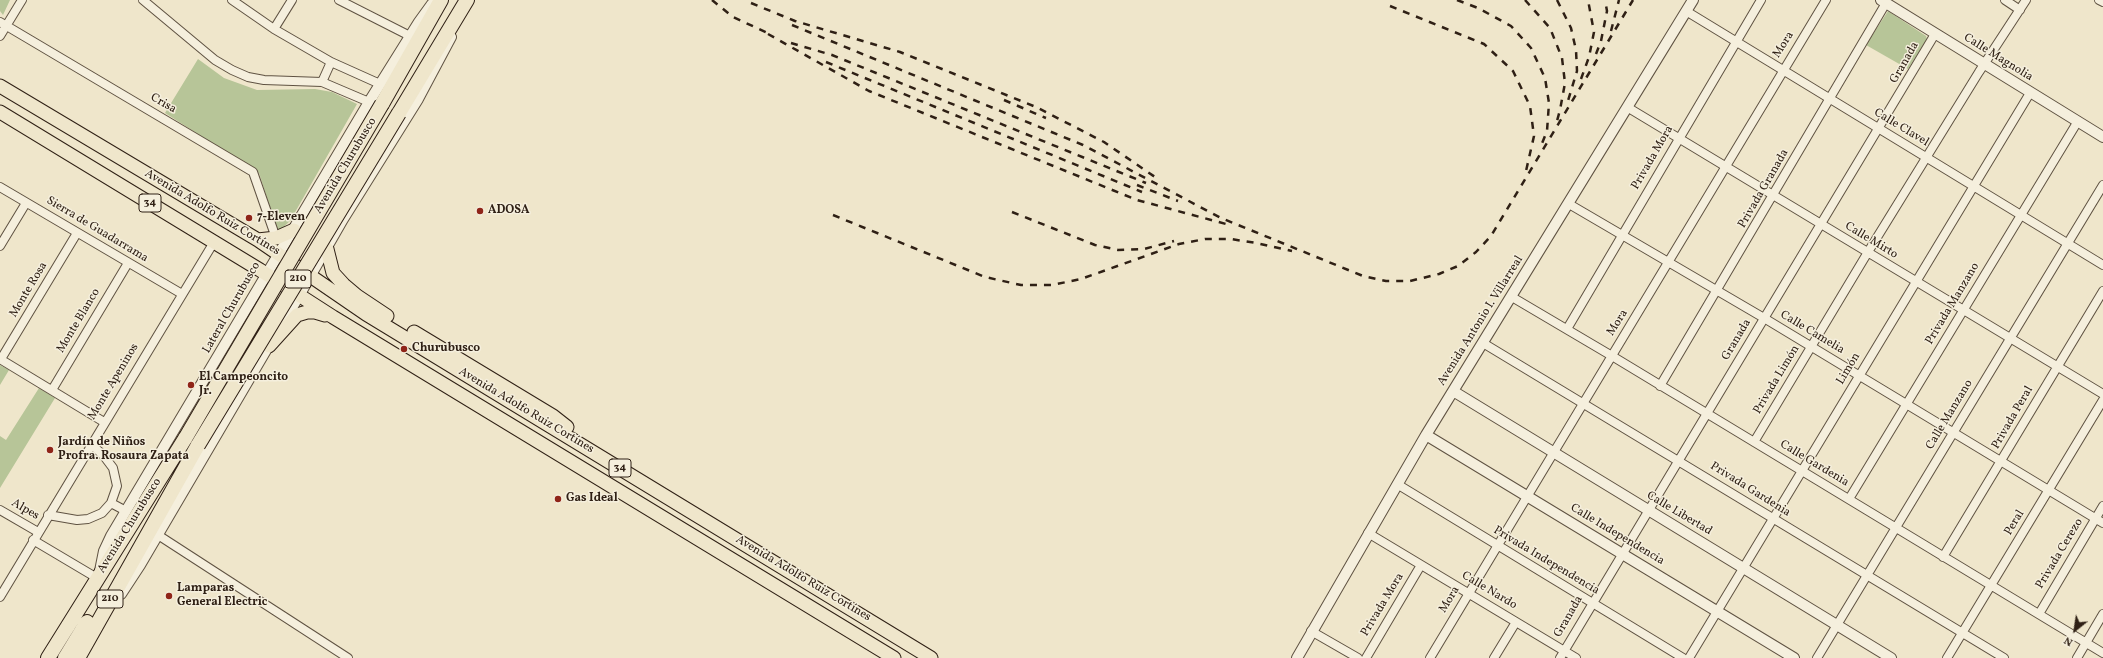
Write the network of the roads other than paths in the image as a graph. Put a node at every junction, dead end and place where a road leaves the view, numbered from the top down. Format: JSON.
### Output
{"nodes":[{"id":1,"x":22,"y":0,"type":"edge"},
{"id":2,"x":143,"y":0,"type":"edge"},
{"id":3,"x":232,"y":0,"type":"edge"},
{"id":4,"x":292,"y":0,"type":"edge"},
{"id":5,"x":339,"y":0,"type":"edge"},
{"id":6,"x":438,"y":0,"type":"edge"},
{"id":7,"x":441,"y":0,"type":"edge"},
{"id":8,"x":467,"y":0,"type":"edge"},
{"id":9,"x":1693,"y":0,"type":"edge"},
{"id":10,"x":1761,"y":0,"type":"edge"},
{"id":11,"x":1826,"y":0,"type":"edge"},
{"id":12,"x":2005,"y":0,"type":"edge"},
{"id":13,"x":2026,"y":0,"type":"edge"},
{"id":14,"x":2100,"y":0,"type":"edge"},
{"id":15,"x":1883,"y":2,"type":"edge"},
{"id":16,"x":2103,"y":2,"type":"edge"},
{"id":17,"x":2020,"y":10,"type":"junction"},
{"id":18,"x":1686,"y":11,"type":"junction"},
{"id":19,"x":459,"y":13,"type":"junction"},
{"id":20,"x":3,"y":24,"type":"edge"},
{"id":21,"x":274,"y":29,"type":"junction"},
{"id":22,"x":1935,"y":34,"type":"junction"},
{"id":23,"x":0,"y":36,"type":"edge"},
{"id":24,"x":410,"y":36,"type":"junction"},
{"id":25,"x":1735,"y":42,"type":"junction"},
{"id":26,"x":331,"y":62,"type":"junction"},
{"id":27,"x":1984,"y":64,"type":"junction"},
{"id":28,"x":1783,"y":70,"type":"junction"},
{"id":29,"x":322,"y":82,"type":"junction"},
{"id":30,"x":380,"y":84,"type":"junction"},
{"id":31,"x":0,"y":86,"type":"edge"},
{"id":32,"x":2030,"y":93,"type":"junction"},
{"id":33,"x":1830,"y":99,"type":"junction"},
{"id":34,"x":376,"y":104,"type":"junction"},
{"id":35,"x":1627,"y":107,"type":"junction"},
{"id":36,"x":0,"y":112,"type":"edge"},
{"id":37,"x":2078,"y":121,"type":"junction"},
{"id":38,"x":1880,"y":129,"type":"junction"},
{"id":39,"x":2103,"y":137,"type":"edge"},
{"id":40,"x":1679,"y":138,"type":"junction"},
{"id":41,"x":1927,"y":158,"type":"junction"},
{"id":42,"x":1725,"y":166,"type":"junction"},
{"id":43,"x":2103,"y":185,"type":"edge"},
{"id":44,"x":0,"y":186,"type":"edge"},
{"id":45,"x":1973,"y":186,"type":"junction"},
{"id":46,"x":1774,"y":196,"type":"junction"},
{"id":47,"x":26,"y":203,"type":"junction"},
{"id":48,"x":1569,"y":204,"type":"junction"},
{"id":49,"x":2020,"y":215,"type":"junction"},
{"id":50,"x":1821,"y":224,"type":"junction"},
{"id":51,"x":294,"y":230,"type":"junction"},
{"id":52,"x":77,"y":233,"type":"junction"},
{"id":53,"x":1622,"y":234,"type":"junction"},
{"id":54,"x":276,"y":238,"type":"junction"},
{"id":55,"x":258,"y":240,"type":"junction"},
{"id":56,"x":214,"y":242,"type":"junction"},
{"id":57,"x":2068,"y":244,"type":"junction"},
{"id":58,"x":0,"y":246,"type":"edge"},
{"id":59,"x":327,"y":249,"type":"junction"},
{"id":60,"x":1868,"y":252,"type":"junction"},
{"id":61,"x":280,"y":254,"type":"junction"},
{"id":62,"x":1669,"y":262,"type":"junction"},
{"id":63,"x":128,"y":263,"type":"junction"},
{"id":64,"x":2103,"y":265,"type":"edge"},
{"id":65,"x":267,"y":274,"type":"junction"},
{"id":66,"x":311,"y":276,"type":"junction"},
{"id":67,"x":1916,"y":282,"type":"junction"},
{"id":68,"x":1718,"y":291,"type":"junction"},
{"id":69,"x":2103,"y":291,"type":"edge"},
{"id":70,"x":182,"y":294,"type":"junction"},
{"id":71,"x":300,"y":295,"type":"junction"},
{"id":72,"x":1512,"y":297,"type":"junction"},
{"id":73,"x":252,"y":300,"type":"junction"},
{"id":74,"x":1963,"y":309,"type":"junction"},
{"id":75,"x":333,"y":317,"type":"junction"},
{"id":76,"x":1764,"y":318,"type":"junction"},
{"id":77,"x":285,"y":320,"type":"junction"},
{"id":78,"x":237,"y":327,"type":"junction"},
{"id":79,"x":1567,"y":329,"type":"junction"},
{"id":80,"x":2010,"y":339,"type":"junction"},
{"id":81,"x":1483,"y":343,"type":"junction"},
{"id":82,"x":269,"y":346,"type":"junction"},
{"id":83,"x":1810,"y":347,"type":"junction"},
{"id":84,"x":1612,"y":356,"type":"junction"},
{"id":85,"x":0,"y":359,"type":"edge"},
{"id":86,"x":2057,"y":366,"type":"junction"},
{"id":87,"x":1859,"y":376,"type":"junction"},
{"id":88,"x":1660,"y":386,"type":"junction"},
{"id":89,"x":52,"y":390,"type":"junction"},
{"id":90,"x":1453,"y":392,"type":"junction"},
{"id":91,"x":2103,"y":394,"type":"edge"},
{"id":92,"x":2103,"y":400,"type":"edge"},
{"id":93,"x":1583,"y":404,"type":"junction"},
{"id":94,"x":1907,"y":404,"type":"junction"},
{"id":95,"x":1706,"y":414,"type":"junction"},
{"id":96,"x":104,"y":422,"type":"junction"},
{"id":97,"x":1954,"y":432,"type":"junction"},
{"id":98,"x":1426,"y":434,"type":"junction"},
{"id":99,"x":1754,"y":442,"type":"junction"},
{"id":100,"x":91,"y":444,"type":"junction"},
{"id":101,"x":1553,"y":453,"type":"junction"},
{"id":102,"x":1679,"y":460,"type":"junction"},
{"id":103,"x":610,"y":462,"type":"junction"},
{"id":104,"x":2001,"y":462,"type":"junction"},
{"id":105,"x":1802,"y":470,"type":"junction"},
{"id":106,"x":1397,"y":484,"type":"junction"},
{"id":107,"x":2049,"y":490,"type":"junction"},
{"id":108,"x":1528,"y":496,"type":"junction"},
{"id":109,"x":1849,"y":499,"type":"junction"},
{"id":110,"x":112,"y":503,"type":"junction"},
{"id":111,"x":2103,"y":506,"type":"edge"},
{"id":112,"x":0,"y":510,"type":"edge"},
{"id":113,"x":1647,"y":510,"type":"junction"},
{"id":114,"x":126,"y":511,"type":"junction"},
{"id":115,"x":48,"y":516,"type":"junction"},
{"id":116,"x":1773,"y":518,"type":"junction"},
{"id":117,"x":2096,"y":519,"type":"junction"},
{"id":118,"x":2103,"y":523,"type":"edge"},
{"id":119,"x":1896,"y":528,"type":"junction"},
{"id":120,"x":38,"y":532,"type":"junction"},
{"id":121,"x":1368,"y":533,"type":"junction"},
{"id":122,"x":158,"y":535,"type":"junction"},
{"id":123,"x":33,"y":540,"type":"junction"},
{"id":124,"x":143,"y":540,"type":"junction"},
{"id":125,"x":1498,"y":546,"type":"junction"},
{"id":126,"x":1621,"y":553,"type":"junction"},
{"id":127,"x":1943,"y":557,"type":"junction"},
{"id":128,"x":1421,"y":565,"type":"junction"},
{"id":129,"x":1743,"y":568,"type":"junction"},
{"id":130,"x":1867,"y":576,"type":"junction"},
{"id":131,"x":99,"y":577,"type":"junction"},
{"id":132,"x":1991,"y":586,"type":"junction"},
{"id":133,"x":1469,"y":593,"type":"junction"},
{"id":134,"x":0,"y":597,"type":"edge"},
{"id":135,"x":1592,"y":602,"type":"junction"},
{"id":136,"x":1717,"y":611,"type":"junction"},
{"id":137,"x":101,"y":614,"type":"junction"},
{"id":138,"x":2039,"y":614,"type":"junction"},
{"id":139,"x":2103,"y":614,"type":"edge"},
{"id":140,"x":1516,"y":622,"type":"junction"},
{"id":141,"x":1837,"y":625,"type":"junction"},
{"id":142,"x":1311,"y":631,"type":"junction"},
{"id":143,"x":1962,"y":633,"type":"junction"},
{"id":144,"x":2086,"y":642,"type":"junction"},
{"id":145,"x":2103,"y":653,"type":"edge"},
{"id":146,"x":1562,"y":654,"type":"edge"},
{"id":147,"x":48,"y":658,"type":"edge"},
{"id":148,"x":65,"y":658,"type":"edge"},
{"id":149,"x":78,"y":658,"type":"edge"},
{"id":150,"x":348,"y":658,"type":"edge"},
{"id":151,"x":894,"y":658,"type":"edge"},
{"id":152,"x":931,"y":658,"type":"edge"},
{"id":153,"x":1297,"y":658,"type":"edge"},
{"id":154,"x":1358,"y":658,"type":"edge"},
{"id":155,"x":1366,"y":658,"type":"edge"},
{"id":156,"x":1430,"y":658,"type":"edge"},
{"id":157,"x":1494,"y":658,"type":"edge"},
{"id":158,"x":1576,"y":658,"type":"edge"},
{"id":159,"x":1683,"y":658,"type":"edge"},
{"id":160,"x":1689,"y":658,"type":"edge"},
{"id":161,"x":1794,"y":658,"type":"edge"},
{"id":162,"x":1817,"y":658,"type":"edge"},
{"id":163,"x":1892,"y":658,"type":"edge"},
{"id":164,"x":1947,"y":658,"type":"edge"},
{"id":165,"x":2004,"y":658,"type":"edge"},
{"id":166,"x":2077,"y":658,"type":"edge"}],
"edges":[{"from":1,"to":20,"type":"street"},
{"from":2,"to":29,"type":"street"},
{"from":3,"to":21,"type":"street"},
{"from":4,"to":21,"type":"street"},
{"from":5,"to":24,"type":"street"},
{"from":6,"to":24,"type":"street","name":"Lateral Churubusco"},
{"from":7,"to":34,"type":"highway","name":"Avenida Churubusco","number":"210"},
{"from":8,"to":19,"type":"highway","name":"Avenida Churubusco","number":"210"},
{"from":9,"to":18,"type":"street","name":"Avenida Antonio I. Villarreal"},
{"from":10,"to":25,"type":"street","name":"Privada Mora"},
{"from":11,"to":28,"type":"street","name":"Mora"},
{"from":12,"to":17,"type":"street"},
{"from":13,"to":17,"type":"street","name":"Privada Limón"},
{"from":14,"to":16,"type":"street"},
{"from":15,"to":22,"type":"street","name":"Calle Magnolia"},
{"from":15,"to":33,"type":"street","name":"Privada Granada"},
{"from":17,"to":27,"type":"street","name":"Privada Limón"},
{"from":18,"to":25,"type":"street","name":"Calle Clavel"},
{"from":18,"to":35,"type":"street","name":"Avenida Antonio I. Villarreal"},
{"from":19,"to":59,"type":"street"},
{"from":19,"to":124,"type":"highway","name":"Avenida Churubusco","number":"210","bridge":true},
{"from":20,"to":23,"type":"street"},
{"from":20,"to":54,"type":"street","name":"Crisa"},
{"from":21,"to":26,"type":"street"},
{"from":22,"to":27,"type":"street","name":"Calle Magnolia"},
{"from":22,"to":38,"type":"street","name":"Granada"},
{"from":24,"to":30,"type":"street","name":"Lateral Churubusco"},
{"from":25,"to":28,"type":"street","name":"Calle Clavel"},
{"from":25,"to":40,"type":"street","name":"Privada Mora"},
{"from":26,"to":29,"type":"street"},
{"from":26,"to":30,"type":"street"},
{"from":27,"to":32,"type":"street","name":"Calle Magnolia"},
{"from":27,"to":41,"type":"street","name":"Privada Limón"},
{"from":28,"to":33,"type":"street","name":"Calle Clavel"},
{"from":28,"to":42,"type":"street","name":"Mora"},
{"from":29,"to":34,"type":"street"},
{"from":30,"to":34,"type":"street","name":"Lateral Churubusco"},
{"from":31,"to":55,"type":"main road","name":"Avenida Adolfo Ruiz Cortínes","number":"34"},
{"from":32,"to":37,"type":"street","name":"Calle Magnolia"},
{"from":32,"to":45,"type":"street","name":"Limón"},
{"from":33,"to":38,"type":"street","name":"Calle Clavel"},
{"from":33,"to":46,"type":"street","name":"Privada Granada"},
{"from":34,"to":51,"type":"street","name":"Lateral Churubusco"},
{"from":34,"to":131,"type":"highway","name":"Avenida Churubusco","number":"210","bridge":true},
{"from":35,"to":40,"type":"street","name":"Calle Mirto"},
{"from":35,"to":48,"type":"street","name":"Avenida Antonio I. Villarreal"},
{"from":36,"to":56,"type":"main road","name":"Avenida Adolfo Ruiz Cortínes","number":"34"},
{"from":37,"to":39,"type":"street","name":"Calle Magnolia"},
{"from":37,"to":49,"type":"street","name":"Privada Manzano"},
{"from":38,"to":41,"type":"street","name":"Calle Clavel"},
{"from":38,"to":50,"type":"street","name":"Granada"},
{"from":40,"to":42,"type":"street","name":"Calle Mirto"},
{"from":40,"to":53,"type":"street","name":"Privada Mora"},
{"from":41,"to":45,"type":"street","name":"Calle Clavel"},
{"from":41,"to":60,"type":"street","name":"Privada Limón"},
{"from":42,"to":46,"type":"street","name":"Calle Mirto"},
{"from":42,"to":62,"type":"street","name":"Mora"},
{"from":43,"to":57,"type":"street","name":"Calle Manzano"},
{"from":44,"to":47,"type":"street","name":"Sierra de Guadarrama"},
{"from":45,"to":49,"type":"street","name":"Calle Clavel"},
{"from":45,"to":67,"type":"street","name":"Limón"},
{"from":46,"to":50,"type":"street","name":"Calle Mirto"},
{"from":46,"to":68,"type":"street","name":"Privada Granada"},
{"from":47,"to":52,"type":"street","name":"Sierra de Guadarrama"},
{"from":47,"to":58,"type":"street"},
{"from":48,"to":53,"type":"street","name":"Calle Camelia"},
{"from":48,"to":72,"type":"street","name":"Avenida Antonio I. Villarreal"},
{"from":49,"to":57,"type":"street","name":"Calle Clavel"},
{"from":49,"to":74,"type":"street","name":"Privada Manzano"},
{"from":50,"to":60,"type":"street","name":"Calle Mirto"},
{"from":50,"to":76,"type":"street","name":"Granada"},
{"from":51,"to":54,"type":"main road"},
{"from":51,"to":61,"type":"street","name":"Lateral Churubusco"},
{"from":52,"to":63,"type":"street","name":"Sierra de Guadarrama"},
{"from":52,"to":85,"type":"street","name":"Monte Rosa"},
{"from":53,"to":62,"type":"street","name":"Calle Camelia"},
{"from":53,"to":79,"type":"street","name":"Privada Mora"},
{"from":54,"to":55,"type":"main road"},
{"from":55,"to":61,"type":"main road","name":"Avenida Adolfo Ruiz Cortínes","number":"34"},
{"from":56,"to":65,"type":"main road","name":"Avenida Adolfo Ruiz Cortínes","number":"34"},
{"from":56,"to":70,"type":"street","name":"Monte Apeninos"},
{"from":57,"to":64,"type":"street","name":"Calle Clavel"},
{"from":57,"to":80,"type":"street","name":"Calle Manzano"},
{"from":59,"to":66,"type":"street"},
{"from":59,"to":103,"type":"main road"},
{"from":60,"to":67,"type":"street","name":"Calle Mirto"},
{"from":60,"to":83,"type":"street","name":"Privada Limón"},
{"from":61,"to":65,"type":"street","name":"Lateral Churubusco"},
{"from":61,"to":66,"type":"main road","name":"Avenida Adolfo Ruiz Cortínes","number":"34"},
{"from":62,"to":68,"type":"street","name":"Calle Camelia"},
{"from":62,"to":84,"type":"street","name":"Mora"},
{"from":63,"to":70,"type":"street","name":"Sierra de Guadarrama"},
{"from":63,"to":89,"type":"street","name":"Monte Blanco"},
{"from":65,"to":71,"type":"main road","name":"Avenida Adolfo Ruiz Cortínes","number":"34"},
{"from":65,"to":73,"type":"street","name":"Lateral Churubusco"},
{"from":66,"to":71,"type":"street"},
{"from":66,"to":103,"type":"main road","name":"Avenida Adolfo Ruiz Cortínes","number":"34"},
{"from":67,"to":74,"type":"street","name":"Calle Mirto"},
{"from":67,"to":87,"type":"street","name":"Limón"},
{"from":68,"to":76,"type":"street","name":"Calle Camelia"},
{"from":68,"to":88,"type":"street","name":"Privada Granada"},
{"from":69,"to":86,"type":"street","name":"Privada Peral"},
{"from":70,"to":96,"type":"street","name":"Monte Apeninos"},
{"from":71,"to":75,"type":"main road","name":"Avenida Adolfo Ruiz Cortínes","number":"34"},
{"from":71,"to":77,"type":"street"},
{"from":72,"to":79,"type":"street","name":"Calle Gardenia"},
{"from":72,"to":81,"type":"street","name":"Avenida Antonio I. Villarreal"},
{"from":73,"to":77,"type":"street"},
{"from":73,"to":78,"type":"street","name":"Lateral Churubusco"},
{"from":74,"to":80,"type":"street","name":"Calle Mirto"},
{"from":74,"to":94,"type":"street","name":"Privada Manzano"},
{"from":75,"to":82,"type":"main road"},
{"from":75,"to":151,"type":"main road","name":"Avenida Adolfo Ruiz Cortínes","number":"34"},
{"from":76,"to":83,"type":"street","name":"Calle Camelia"},
{"from":76,"to":95,"type":"street","name":"Granada"},
{"from":77,"to":82,"type":"street"},
{"from":78,"to":82,"type":"street"},
{"from":78,"to":114,"type":"street","name":"Lateral Churubusco"},
{"from":79,"to":84,"type":"street","name":"Calle Gardenia"},
{"from":80,"to":86,"type":"street","name":"Calle Mirto"},
{"from":80,"to":97,"type":"street","name":"Calle Manzano"},
{"from":81,"to":90,"type":"street","name":"Avenida Antonio I. Villarreal"},
{"from":81,"to":93,"type":"street","name":"Privada Gardenia"},
{"from":82,"to":122,"type":"street"},
{"from":83,"to":87,"type":"street","name":"Calle Camelia"},
{"from":83,"to":99,"type":"street","name":"Privada Limón"},
{"from":84,"to":88,"type":"street","name":"Calle Gardenia"},
{"from":84,"to":93,"type":"street","name":"Mora"},
{"from":85,"to":89,"type":"street"},
{"from":86,"to":91,"type":"street","name":"Calle Mirto"},
{"from":86,"to":104,"type":"street","name":"Privada Peral"},
{"from":87,"to":94,"type":"street","name":"Calle Camelia"},
{"from":87,"to":105,"type":"street","name":"Limón"},
{"from":88,"to":95,"type":"street","name":"Calle Gardenia"},
{"from":89,"to":96,"type":"street"},
{"from":90,"to":98,"type":"street","name":"Avenida Antonio I. Villarreal"},
{"from":90,"to":101,"type":"street","name":"Calle Libertad"},
{"from":92,"to":107,"type":"street","name":"Peral"},
{"from":93,"to":101,"type":"street","name":"Mora"},
{"from":93,"to":102,"type":"street","name":"Privada Gardenia"},
{"from":94,"to":97,"type":"street","name":"Calle Camelia"},
{"from":94,"to":109,"type":"street","name":"Privada Manzano"},
{"from":95,"to":99,"type":"street","name":"Calle Gardenia"},
{"from":95,"to":102,"type":"street","name":"Granada"},
{"from":96,"to":100,"type":"street","name":"Monte Apeninos"},
{"from":97,"to":104,"type":"street","name":"Calle Camelia"},
{"from":97,"to":119,"type":"street","name":"Calle Manzano"},
{"from":98,"to":106,"type":"street","name":"Avenida Antonio I. Villarreal"},
{"from":98,"to":108,"type":"street","name":"Calle Independencia"},
{"from":99,"to":105,"type":"street","name":"Calle Gardenia"},
{"from":100,"to":110,"type":"street"},
{"from":100,"to":115,"type":"street","name":"Monte Apeninos"},
{"from":101,"to":108,"type":"street","name":"Mora"},
{"from":101,"to":113,"type":"street","name":"Calle Libertad"},
{"from":102,"to":113,"type":"street","name":"Granada"},
{"from":102,"to":116,"type":"street","name":"Privada Gardenia"},
{"from":103,"to":152,"type":"main road","name":"Avenida Adolfo Ruiz Cortínes","number":"34"},
{"from":104,"to":107,"type":"street","name":"Calle Camelia"},
{"from":104,"to":127,"type":"street","name":"Privada Peral"},
{"from":105,"to":109,"type":"street","name":"Calle Gardenia"},
{"from":105,"to":116,"type":"street","name":"Limón"},
{"from":106,"to":121,"type":"street","name":"Avenida Antonio I. Villarreal"},
{"from":106,"to":125,"type":"street","name":"Privada Independencia"},
{"from":107,"to":117,"type":"street","name":"Calle Camelia"},
{"from":107,"to":132,"type":"street","name":"Peral"},
{"from":108,"to":125,"type":"street","name":"Mora"},
{"from":108,"to":126,"type":"street","name":"Calle Independencia"},
{"from":109,"to":119,"type":"street","name":"Calle Gardenia"},
{"from":110,"to":114,"type":"street"},
{"from":110,"to":115,"type":"street"},
{"from":111,"to":117,"type":"street","name":"Privada Cerezo"},
{"from":112,"to":120,"type":"street","name":"Alpes"},
{"from":113,"to":126,"type":"street","name":"Granada"},
{"from":113,"to":129,"type":"street","name":"Calle Libertad"},
{"from":114,"to":131,"type":"street","name":"Lateral Churubusco"},
{"from":115,"to":120,"type":"street","name":"Monte Apeninos"},
{"from":116,"to":129,"type":"street","name":"Limón"},
{"from":116,"to":130,"type":"street","name":"Privada Gardenia"},
{"from":117,"to":118,"type":"street","name":"Calle Camelia"},
{"from":117,"to":138,"type":"street","name":"Privada Cerezo"},
{"from":119,"to":127,"type":"street","name":"Calle Gardenia"},
{"from":119,"to":130,"type":"street","name":"Calle Manzano"},
{"from":120,"to":123,"type":"street","name":"Monte Apeninos"},
{"from":121,"to":128,"type":"street","name":"Calle Nardo"},
{"from":121,"to":142,"type":"street","name":"Avenida Antonio I. Villarreal"},
{"from":122,"to":137,"type":"street"},
{"from":122,"to":150,"type":"street"},
{"from":123,"to":131,"type":"street"},
{"from":123,"to":134,"type":"street","name":"Monte Apeninos"},
{"from":124,"to":137,"type":"highway","name":"Avenida Churubusco","number":"210"},
{"from":124,"to":148,"type":"highway"},
{"from":125,"to":133,"type":"street","name":"Mora"},
{"from":125,"to":135,"type":"street","name":"Privada Independencia"},
{"from":126,"to":135,"type":"street","name":"Granada"},
{"from":126,"to":136,"type":"street","name":"Calle Independencia"},
{"from":127,"to":132,"type":"street","name":"Calle Gardenia"},
{"from":128,"to":133,"type":"street","name":"Calle Nardo"},
{"from":128,"to":155,"type":"street","name":"Privada Mora"},
{"from":129,"to":136,"type":"street","name":"Limón"},
{"from":129,"to":141,"type":"street","name":"Calle Libertad"},
{"from":130,"to":141,"type":"street","name":"Calle Manzano"},
{"from":130,"to":143,"type":"street","name":"Privada Gardenia"},
{"from":131,"to":147,"type":"highway","name":"Avenida Churubusco","number":"210"},
{"from":132,"to":138,"type":"street","name":"Calle Gardenia"},
{"from":132,"to":143,"type":"street","name":"Peral"},
{"from":133,"to":140,"type":"street","name":"Calle Nardo"},
{"from":133,"to":156,"type":"street","name":"Mora"},
{"from":135,"to":146,"type":"street","name":"Granada"},
{"from":135,"to":159,"type":"street","name":"Privada Independencia"},
{"from":136,"to":160,"type":"street","name":"Limón"},
{"from":136,"to":161,"type":"street","name":"Calle Independencia"},
{"from":137,"to":149,"type":"highway","name":"Avenida Churubusco","number":"210"},
{"from":138,"to":144,"type":"street","name":"Calle Gardenia"},
{"from":139,"to":144,"type":"street"},
{"from":140,"to":146,"type":"street","name":"Calle Nardo"},
{"from":140,"to":157,"type":"street"},
{"from":141,"to":162,"type":"street","name":"Calle Manzano"},
{"from":141,"to":163,"type":"street","name":"Calle Libertad"},
{"from":142,"to":153,"type":"street","name":"Avenida Antonio I. Villarreal"},
{"from":142,"to":154,"type":"street"},
{"from":143,"to":164,"type":"street","name":"Peral"},
{"from":143,"to":165,"type":"street","name":"Privada Gardenia"},
{"from":144,"to":145,"type":"street","name":"Calle Gardenia"},
{"from":144,"to":166,"type":"street"},
{"from":146,"to":158,"type":"street","name":"Calle Nardo"}]}
